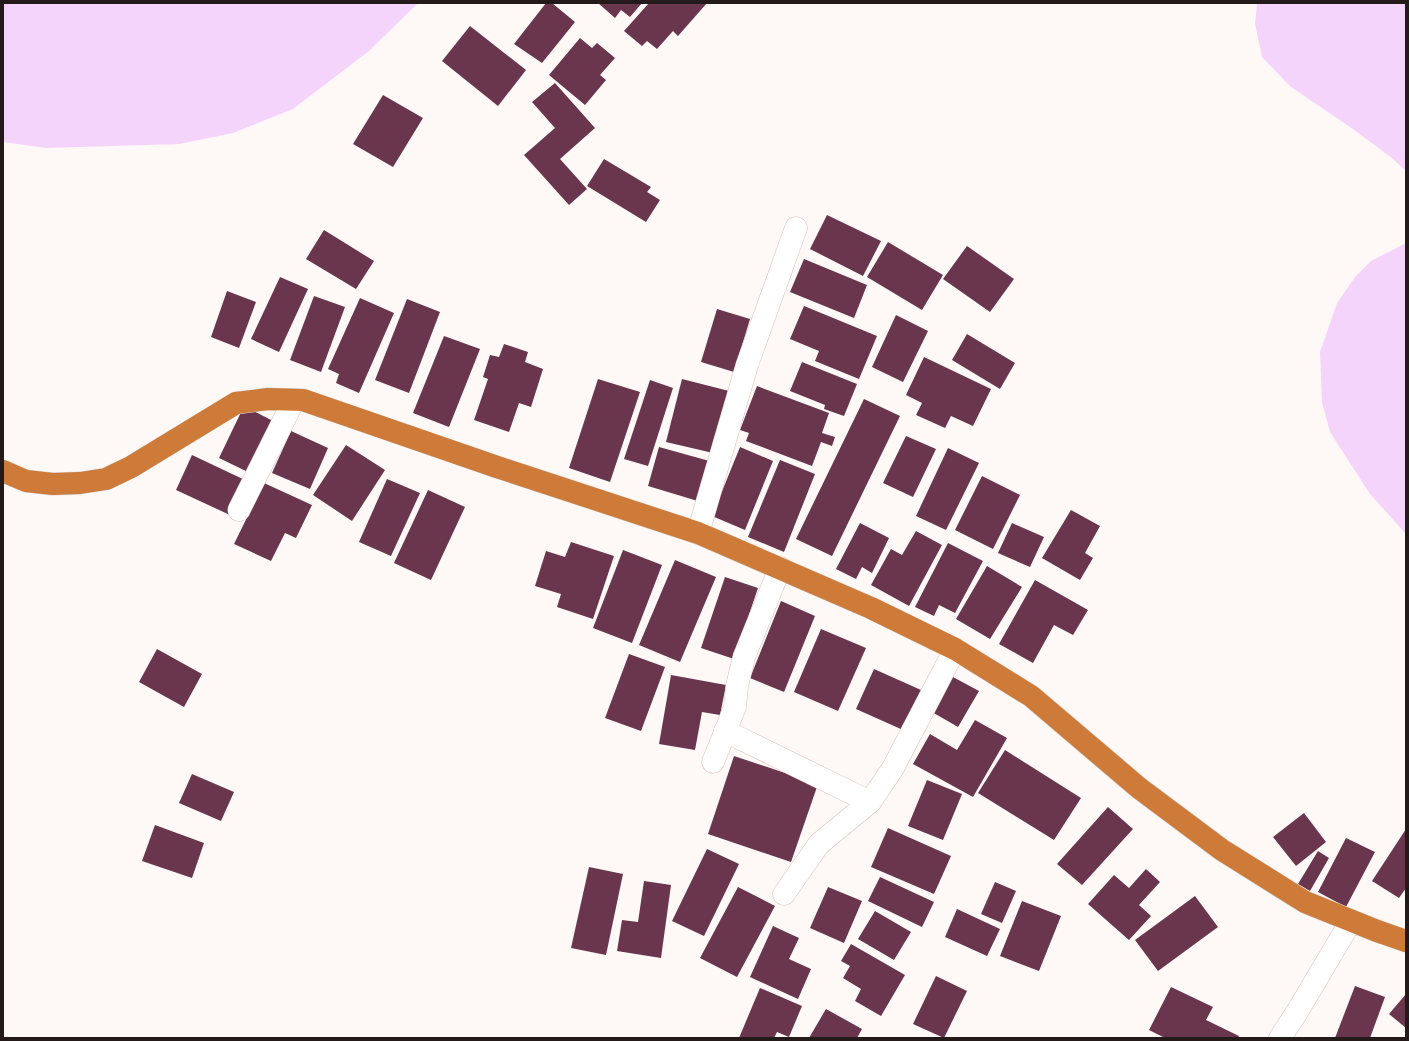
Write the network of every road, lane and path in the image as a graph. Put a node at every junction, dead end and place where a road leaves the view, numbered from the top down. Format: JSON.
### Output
{"nodes":[{"id":1,"x":796,"y":228,"type":"dead end"},
{"id":2,"x":294,"y":400,"type":"junction"},
{"id":3,"x":3,"y":471,"type":"edge"},
{"id":4,"x":240,"y":510,"type":"dead end"},
{"id":5,"x":698,"y":533,"type":"junction"},
{"id":6,"x":780,"y":568,"type":"junction"},
{"id":7,"x":955,"y":649,"type":"junction"},
{"id":8,"x":725,"y":731,"type":"junction"},
{"id":9,"x":713,"y":762,"type":"dead end"},
{"id":10,"x":870,"y":802,"type":"junction"},
{"id":11,"x":784,"y":894,"type":"dead end"},
{"id":12,"x":1351,"y":921,"type":"junction"},
{"id":13,"x":1406,"y":941,"type":"edge"},
{"id":14,"x":1280,"y":1038,"type":"edge"}],
"edges":[{"from":1,"to":5,"type":"street"},
{"from":2,"to":3,"type":"highway"},
{"from":2,"to":4,"type":"street"},
{"from":2,"to":5,"type":"highway"},
{"from":5,"to":6,"type":"highway"},
{"from":6,"to":7,"type":"highway"},
{"from":6,"to":8,"type":"street"},
{"from":7,"to":10,"type":"street"},
{"from":7,"to":12,"type":"highway"},
{"from":8,"to":9,"type":"street"},
{"from":8,"to":10,"type":"street"},
{"from":10,"to":11,"type":"street"},
{"from":12,"to":13,"type":"highway"},
{"from":12,"to":14,"type":"street"}]}
